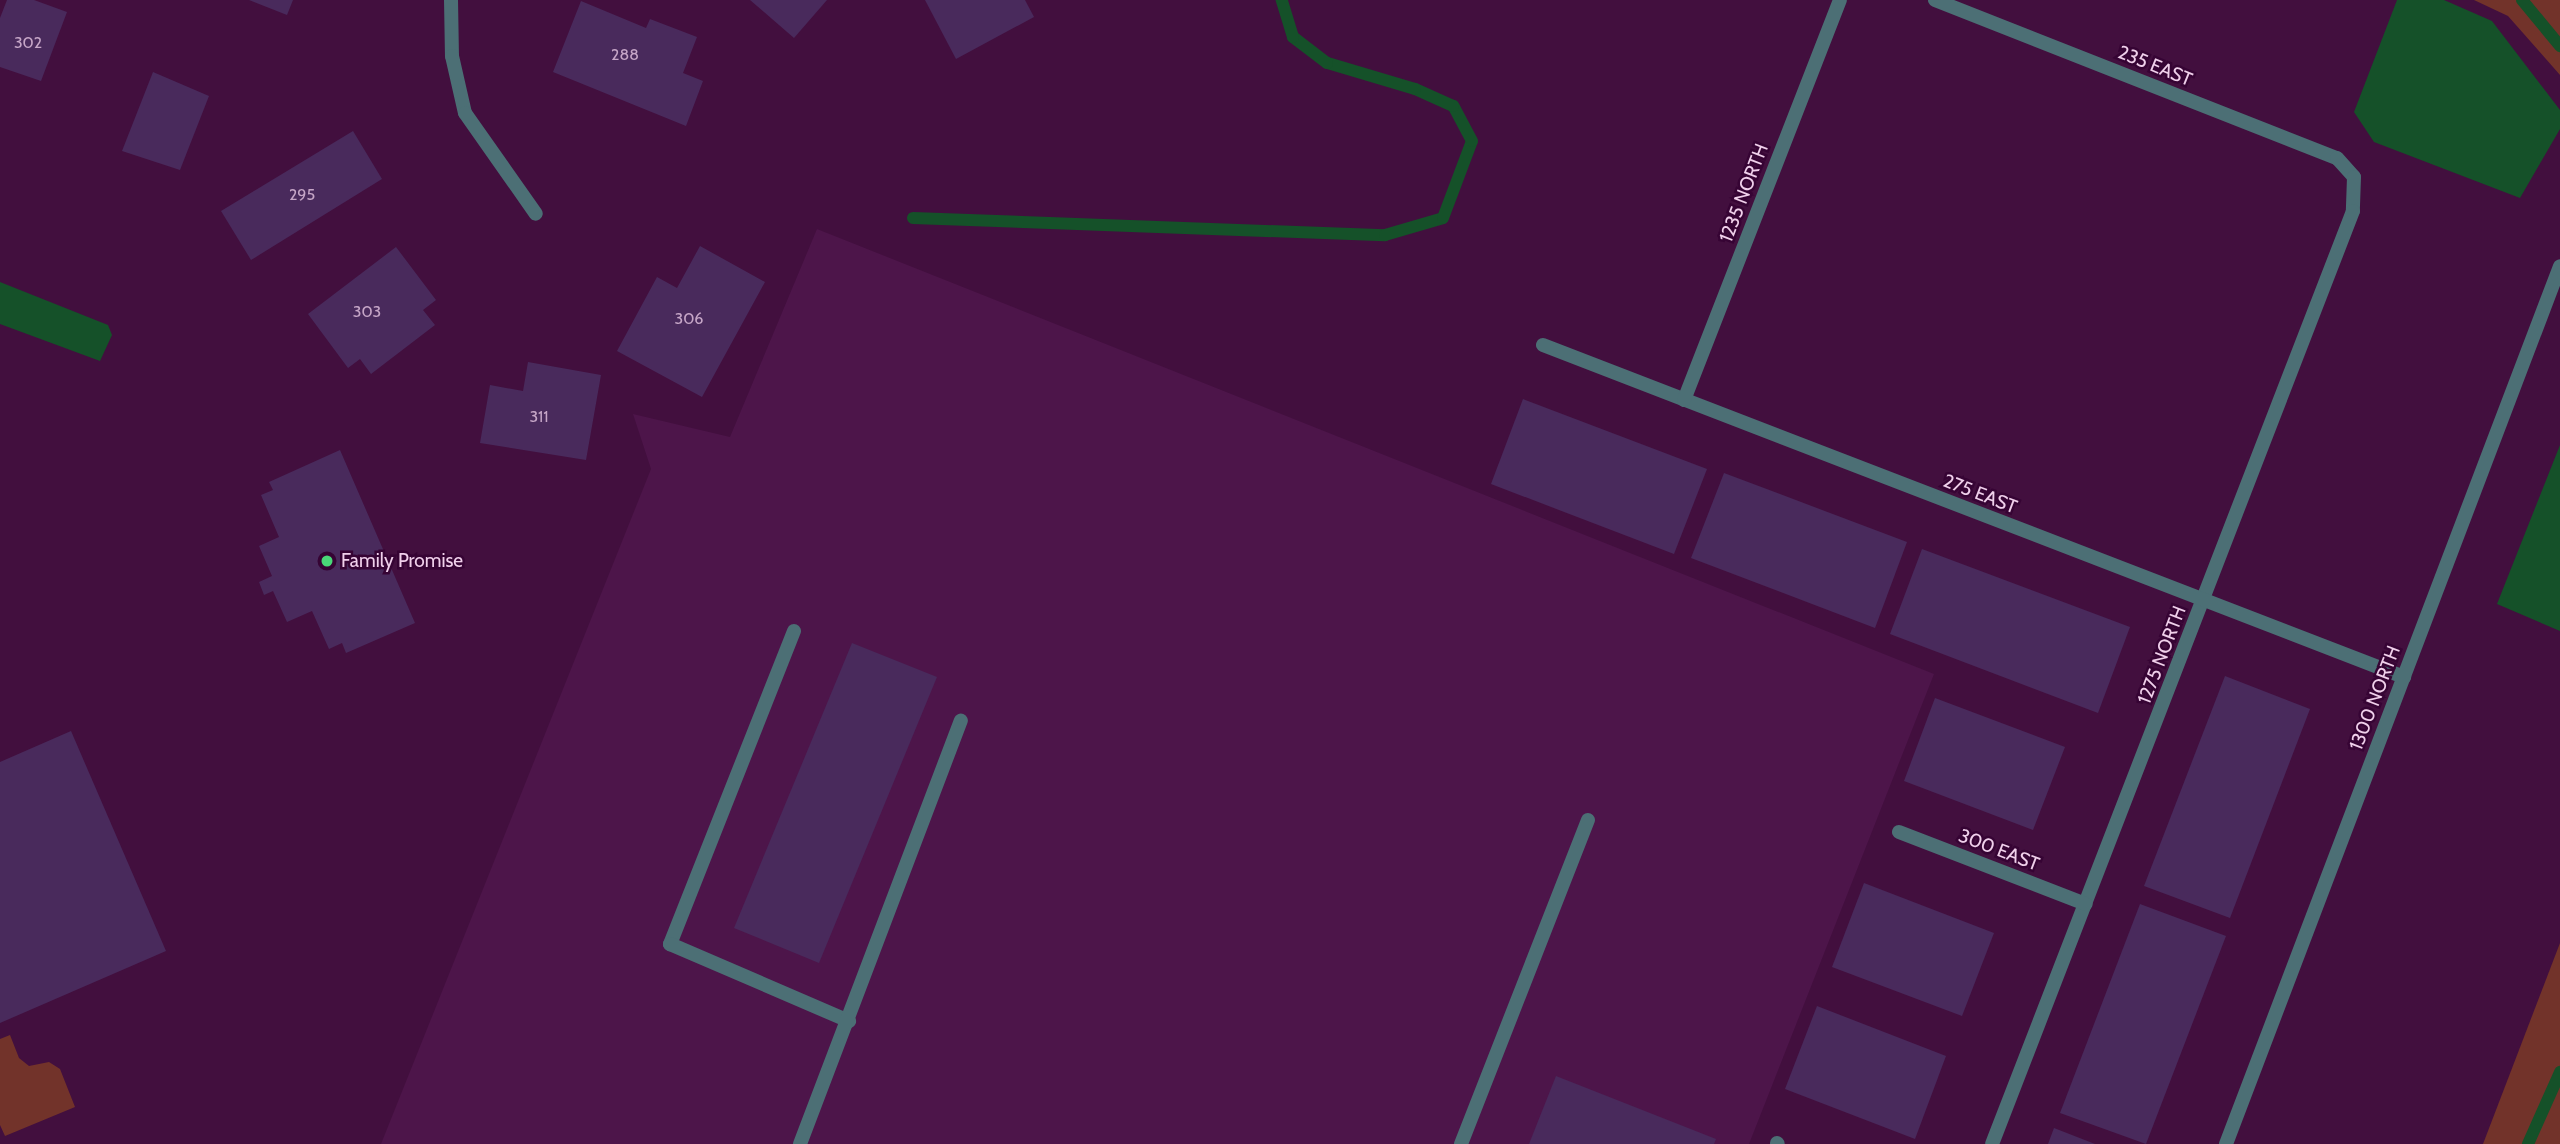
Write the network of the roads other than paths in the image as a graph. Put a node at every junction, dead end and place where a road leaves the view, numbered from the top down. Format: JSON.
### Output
{"nodes":[{"id":1,"x":451,"y":0,"type":"edge"},
{"id":2,"x":1840,"y":0,"type":"edge"},
{"id":3,"x":1935,"y":0,"type":"edge"},
{"id":4,"x":2354,"y":177,"type":"joint"},
{"id":5,"x":536,"y":214,"type":"dead end"},
{"id":6,"x":2560,"y":266,"type":"edge"},
{"id":7,"x":1543,"y":345,"type":"dead end"},
{"id":8,"x":1684,"y":400,"type":"junction"},
{"id":9,"x":2204,"y":601,"type":"junction"},
{"id":10,"x":794,"y":631,"type":"dead end"},
{"id":11,"x":2404,"y":677,"type":"junction"},
{"id":12,"x":961,"y":721,"type":"dead end"},
{"id":13,"x":1588,"y":820,"type":"dead end"},
{"id":14,"x":1899,"y":832,"type":"dead end"},
{"id":15,"x":2086,"y":904,"type":"junction"},
{"id":16,"x":849,"y":1020,"type":"junction"},
{"id":17,"x":800,"y":1144,"type":"edge"},
{"id":18,"x":1461,"y":1144,"type":"edge"},
{"id":19,"x":1992,"y":1144,"type":"edge"},
{"id":20,"x":2226,"y":1144,"type":"edge"}],
"edges":[{"from":1,"to":5,"type":"street"},
{"from":2,"to":8,"type":"street","name":"1235 NORTH"},
{"from":3,"to":4,"type":"street","name":"235 EAST"},
{"from":4,"to":9,"type":"street","name":"1275 NORTH"},
{"from":6,"to":11,"type":"street","name":"1300 NORTH"},
{"from":7,"to":8,"type":"street","name":"275 EAST"},
{"from":8,"to":9,"type":"street","name":"275 EAST"},
{"from":9,"to":11,"type":"street","name":"275 EAST"},
{"from":9,"to":15,"type":"street","name":"1275 NORTH"},
{"from":10,"to":16,"type":"street"},
{"from":11,"to":20,"type":"street","name":"1300 NORTH"},
{"from":12,"to":16,"type":"street"},
{"from":13,"to":18,"type":"street"},
{"from":14,"to":15,"type":"street","name":"300 EAST"},
{"from":15,"to":19,"type":"street","name":"1275 NORTH"},
{"from":16,"to":17,"type":"street"}]}
